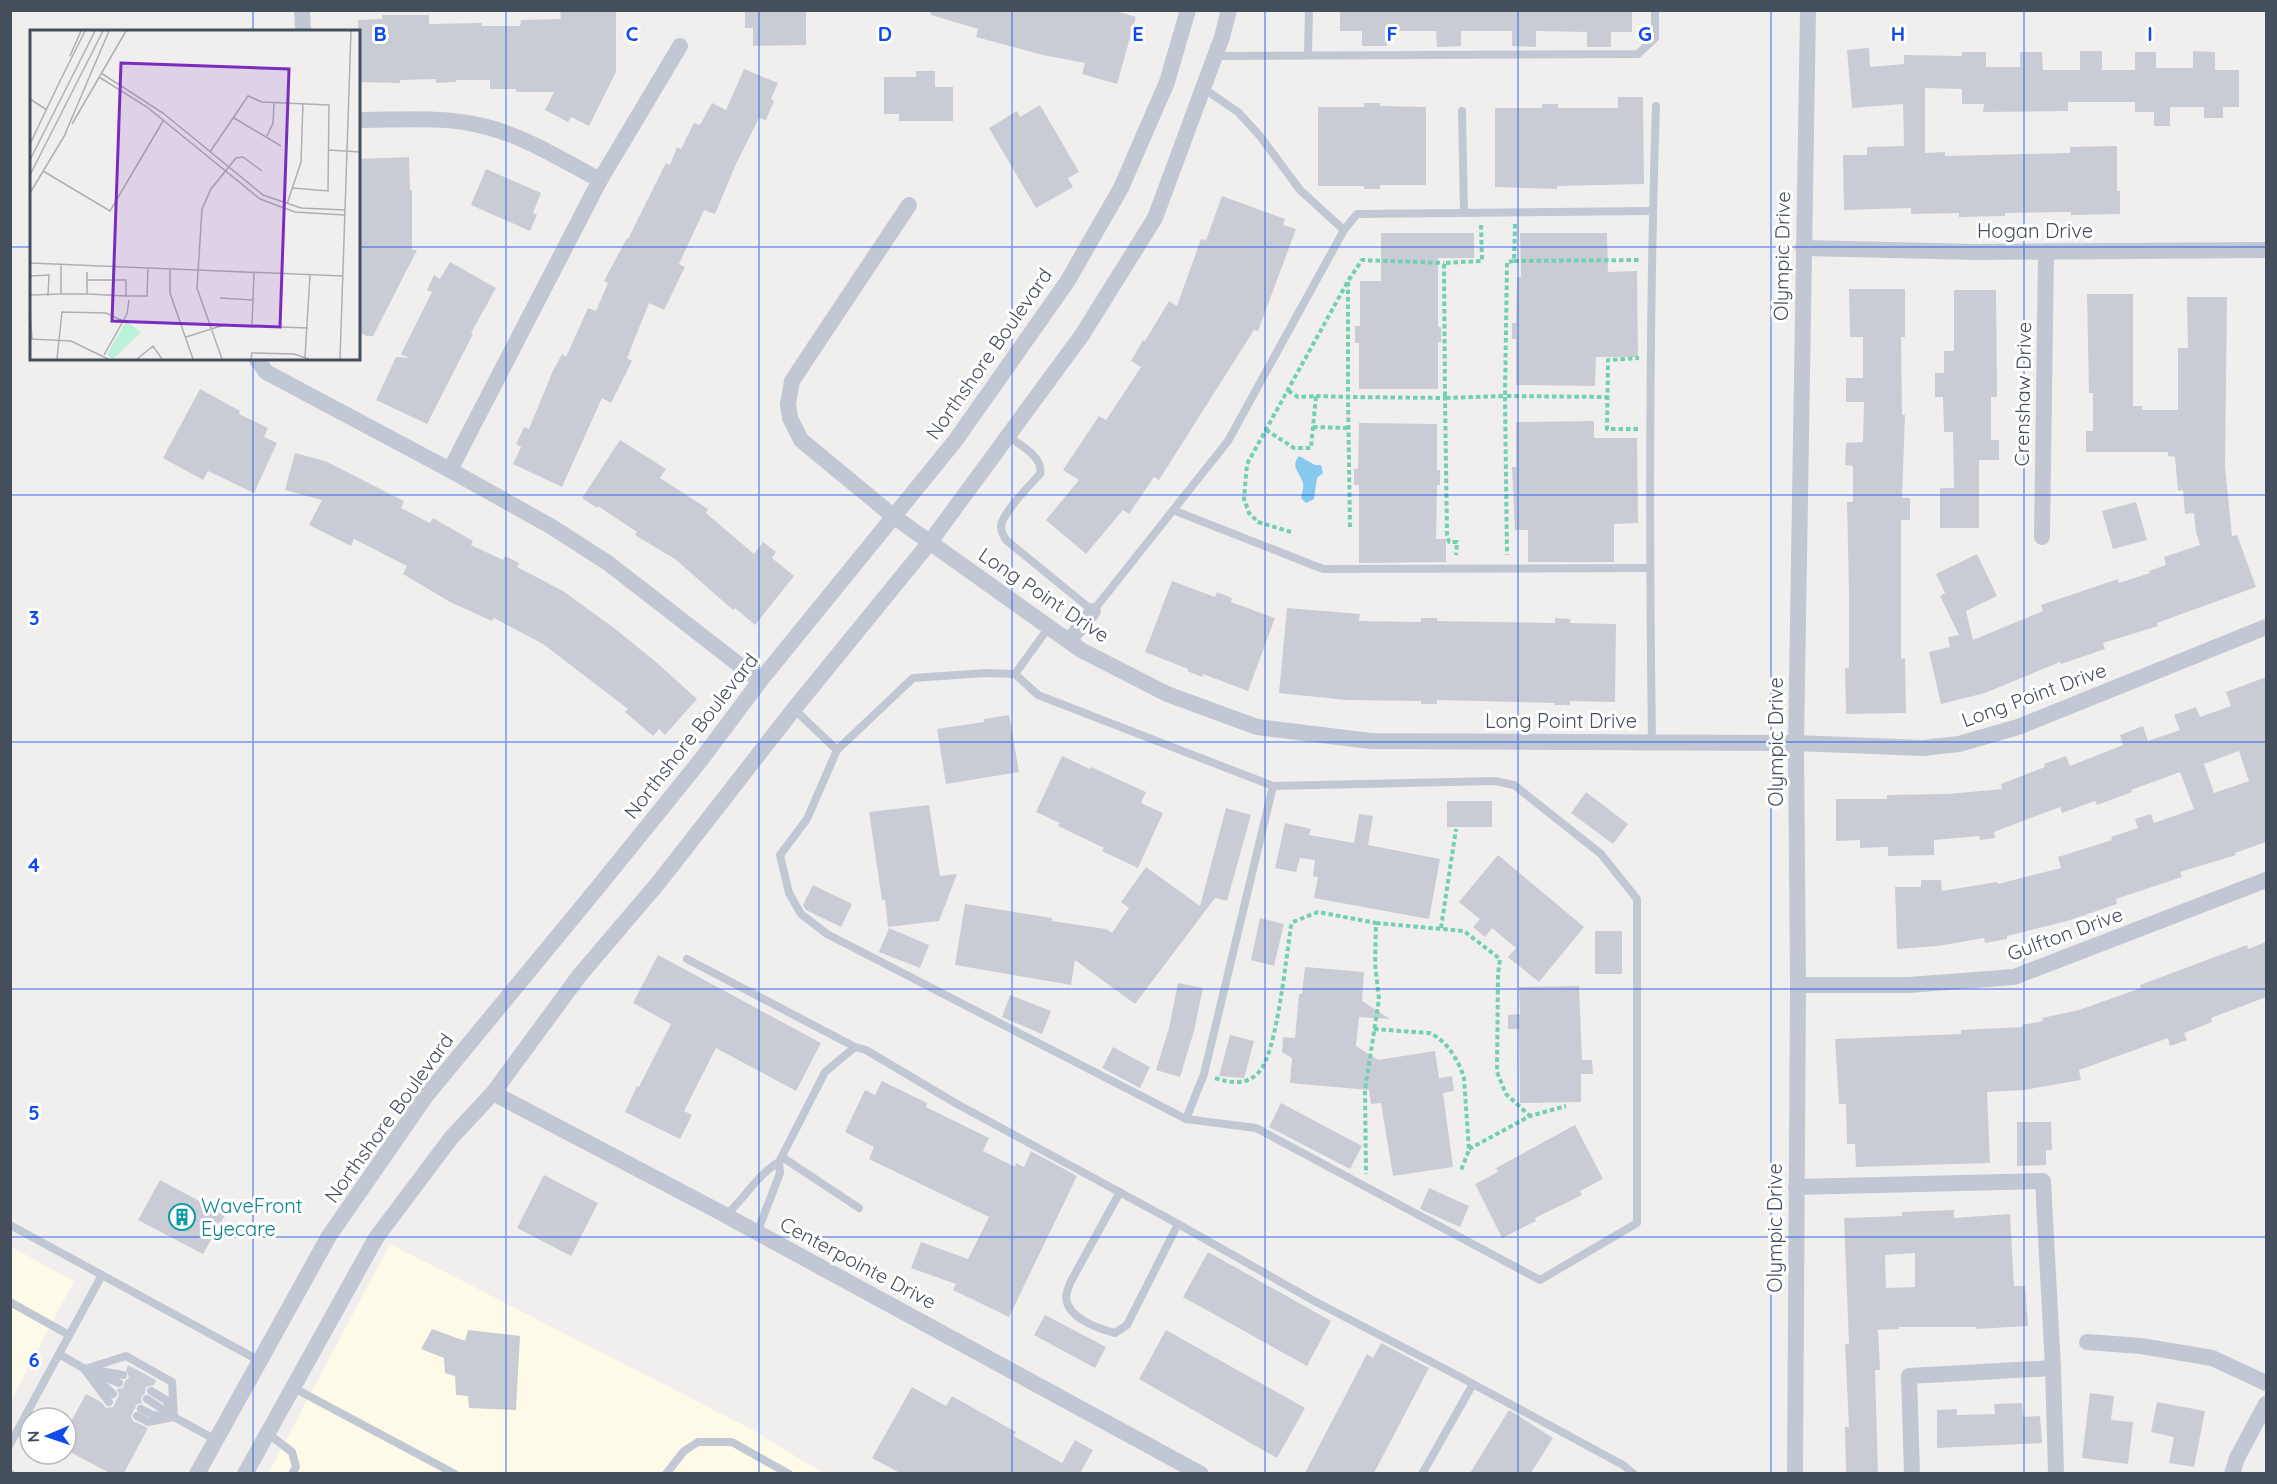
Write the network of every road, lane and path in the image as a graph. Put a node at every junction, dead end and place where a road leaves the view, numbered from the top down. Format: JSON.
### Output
{"nodes":[{"id":1,"x":302,"y":10,"type":"edge"},
{"id":2,"x":1188,"y":10,"type":"edge"},
{"id":3,"x":1229,"y":10,"type":"edge"},
{"id":4,"x":1309,"y":10,"type":"edge"},
{"id":5,"x":1655,"y":10,"type":"edge"},
{"id":6,"x":1808,"y":10,"type":"edge"},
{"id":7,"x":303,"y":30,"type":"edge"},
{"id":8,"x":680,"y":46,"type":"dead end"},
{"id":9,"x":1308,"y":55,"type":"junction"},
{"id":10,"x":1215,"y":56,"type":"junction"},
{"id":11,"x":1203,"y":88,"type":"junction"},
{"id":12,"x":1656,"y":106,"type":"dead end"},
{"id":13,"x":1462,"y":111,"type":"dead end"},
{"id":14,"x":360,"y":120,"type":"edge"},
{"id":15,"x":600,"y":180,"type":"junction"},
{"id":16,"x":909,"y":205,"type":"dead end"},
{"id":17,"x":1652,"y":211,"type":"junction"},
{"id":18,"x":1515,"y":212,"type":"junction"},
{"id":19,"x":1464,"y":213,"type":"junction"},
{"id":20,"x":1481,"y":213,"type":"junction"},
{"id":21,"x":1344,"y":230,"type":"junction"},
{"id":22,"x":1803,"y":248,"type":"junction"},
{"id":23,"x":2266,"y":250,"type":"edge"},
{"id":24,"x":2046,"y":252,"type":"junction"},
{"id":25,"x":1652,"y":260,"type":"junction"},
{"id":26,"x":1514,"y":261,"type":"junction"},
{"id":27,"x":1444,"y":263,"type":"junction"},
{"id":28,"x":1348,"y":281,"type":"junction"},
{"id":29,"x":1651,"y":358,"type":"junction"},
{"id":30,"x":257,"y":360,"type":"edge"},
{"id":31,"x":1287,"y":390,"type":"junction"},
{"id":32,"x":1316,"y":396,"type":"junction"},
{"id":33,"x":1505,"y":396,"type":"junction"},
{"id":34,"x":1607,"y":397,"type":"junction"},
{"id":35,"x":1348,"y":398,"type":"junction"},
{"id":36,"x":1445,"y":398,"type":"junction"},
{"id":37,"x":1313,"y":427,"type":"junction"},
{"id":38,"x":1348,"y":428,"type":"junction"},
{"id":39,"x":1650,"y":428,"type":"junction"},
{"id":40,"x":1266,"y":430,"type":"junction"},
{"id":41,"x":1008,"y":436,"type":"junction"},
{"id":42,"x":450,"y":470,"type":"junction"},
{"id":43,"x":1173,"y":510,"type":"junction"},
{"id":44,"x":893,"y":516,"type":"junction"},
{"id":45,"x":1350,"y":528,"type":"dead end"},
{"id":46,"x":1291,"y":532,"type":"dead end"},
{"id":47,"x":2042,"y":537,"type":"dead end"},
{"id":48,"x":930,"y":542,"type":"junction"},
{"id":49,"x":1456,"y":568,"type":"junction"},
{"id":50,"x":1507,"y":568,"type":"junction"},
{"id":51,"x":1649,"y":568,"type":"junction"},
{"id":52,"x":1094,"y":611,"type":"junction"},
{"id":53,"x":1049,"y":627,"type":"junction"},
{"id":54,"x":2266,"y":627,"type":"edge"},
{"id":55,"x":1069,"y":641,"type":"junction"},
{"id":56,"x":1015,"y":674,"type":"junction"},
{"id":57,"x":760,"y":681,"type":"junction"},
{"id":58,"x":794,"y":709,"type":"junction"},
{"id":59,"x":1652,"y":742,"type":"junction"},
{"id":60,"x":1796,"y":743,"type":"junction"},
{"id":61,"x":837,"y":750,"type":"junction"},
{"id":62,"x":1273,"y":786,"type":"junction"},
{"id":63,"x":1456,"y":829,"type":"dead end"},
{"id":64,"x":2266,"y":880,"type":"edge"},
{"id":65,"x":1376,"y":923,"type":"junction"},
{"id":66,"x":1441,"y":928,"type":"junction"},
{"id":67,"x":687,"y":959,"type":"dead end"},
{"id":68,"x":1797,"y":985,"type":"junction"},
{"id":69,"x":1374,"y":1029,"type":"junction"},
{"id":70,"x":855,"y":1047,"type":"junction"},
{"id":71,"x":1204,"y":1074,"type":"junction"},
{"id":72,"x":493,"y":1093,"type":"junction"},
{"id":73,"x":1566,"y":1106,"type":"dead end"},
{"id":74,"x":1530,"y":1116,"type":"junction"},
{"id":75,"x":1186,"y":1119,"type":"junction"},
{"id":76,"x":1469,"y":1150,"type":"junction"},
{"id":77,"x":780,"y":1160,"type":"junction"},
{"id":78,"x":1461,"y":1170,"type":"dead end"},
{"id":79,"x":1365,"y":1187,"type":"junction"},
{"id":80,"x":1796,"y":1187,"type":"junction"},
{"id":81,"x":1120,"y":1192,"type":"junction"},
{"id":82,"x":860,"y":1208,"type":"dead end"},
{"id":83,"x":726,"y":1215,"type":"junction"},
{"id":84,"x":1178,"y":1224,"type":"junction"},
{"id":85,"x":10,"y":1225,"type":"edge"},
{"id":86,"x":757,"y":1233,"type":"junction"},
{"id":87,"x":102,"y":1275,"type":"junction"},
{"id":88,"x":13,"y":1304,"type":"edge"},
{"id":89,"x":10,"y":1314,"type":"edge"},
{"id":90,"x":69,"y":1335,"type":"junction"},
{"id":91,"x":2087,"y":1342,"type":"dead end"},
{"id":92,"x":59,"y":1354,"type":"junction"},
{"id":93,"x":260,"y":1361,"type":"junction"},
{"id":94,"x":2054,"y":1368,"type":"junction"},
{"id":95,"x":85,"y":1369,"type":"junction"},
{"id":96,"x":121,"y":1379,"type":"dead end"},
{"id":97,"x":2266,"y":1383,"type":"edge"},
{"id":98,"x":1473,"y":1384,"type":"junction"},
{"id":99,"x":292,"y":1387,"type":"junction"},
{"id":100,"x":149,"y":1395,"type":"dead end"},
{"id":101,"x":111,"y":1398,"type":"dead end"},
{"id":102,"x":2266,"y":1404,"type":"edge"},
{"id":103,"x":139,"y":1413,"type":"dead end"},
{"id":104,"x":174,"y":1417,"type":"junction"},
{"id":105,"x":267,"y":1433,"type":"junction"},
{"id":106,"x":216,"y":1440,"type":"junction"},
{"id":107,"x":10,"y":1444,"type":"edge"},
{"id":108,"x":197,"y":1473,"type":"edge"},
{"id":109,"x":245,"y":1473,"type":"edge"},
{"id":110,"x":292,"y":1473,"type":"edge"},
{"id":111,"x":455,"y":1473,"type":"edge"},
{"id":112,"x":666,"y":1473,"type":"edge"},
{"id":113,"x":789,"y":1473,"type":"edge"},
{"id":114,"x":1201,"y":1473,"type":"edge"},
{"id":115,"x":1422,"y":1473,"type":"edge"},
{"id":116,"x":1634,"y":1473,"type":"edge"},
{"id":117,"x":1795,"y":1473,"type":"edge"},
{"id":118,"x":1912,"y":1473,"type":"edge"},
{"id":119,"x":2056,"y":1473,"type":"edge"},
{"id":120,"x":2232,"y":1473,"type":"edge"}],
"edges":[{"from":1,"to":7,"type":"street"},
{"from":2,"to":44,"type":"street","name":"Northshore Boulevard"},
{"from":3,"to":10,"type":"street"},
{"from":4,"to":9,"type":"lane"},
{"from":5,"to":9,"type":"lane"},
{"from":6,"to":22,"type":"street","name":"Olympic Drive"},
{"from":8,"to":15,"type":"street"},
{"from":9,"to":10,"type":"lane"},
{"from":10,"to":11,"type":"street"},
{"from":11,"to":21,"type":"lane"},
{"from":11,"to":41,"type":"street"},
{"from":12,"to":17,"type":"lane"},
{"from":13,"to":19,"type":"lane"},
{"from":14,"to":15,"type":"street"},
{"from":15,"to":42,"type":"street"},
{"from":16,"to":44,"type":"street","name":"Long Point Drive"},
{"from":17,"to":18,"type":"lane"},
{"from":17,"to":25,"type":"lane"},
{"from":18,"to":20,"type":"lane"},
{"from":18,"to":26,"type":"path"},
{"from":19,"to":20,"type":"lane"},
{"from":19,"to":21,"type":"lane"},
{"from":20,"to":27,"type":"path"},
{"from":21,"to":43,"type":"lane"},
{"from":22,"to":24,"type":"street","name":"Hogan Drive"},
{"from":22,"to":60,"type":"street","name":"Olympic Drive"},
{"from":23,"to":24,"type":"street","name":"Hogan Drive"},
{"from":24,"to":47,"type":"street","name":"Crenshaw Drive"},
{"from":25,"to":26,"type":"path"},
{"from":25,"to":29,"type":"lane"},
{"from":26,"to":33,"type":"path"},
{"from":27,"to":28,"type":"path"},
{"from":27,"to":36,"type":"path"},
{"from":28,"to":31,"type":"path"},
{"from":28,"to":35,"type":"path"},
{"from":29,"to":34,"type":"path"},
{"from":29,"to":39,"type":"lane"},
{"from":30,"to":42,"type":"street"},
{"from":31,"to":32,"type":"path"},
{"from":31,"to":40,"type":"path"},
{"from":32,"to":35,"type":"path"},
{"from":32,"to":37,"type":"path"},
{"from":33,"to":34,"type":"path"},
{"from":33,"to":36,"type":"path"},
{"from":33,"to":50,"type":"path"},
{"from":34,"to":39,"type":"path"},
{"from":35,"to":36,"type":"path"},
{"from":35,"to":38,"type":"path"},
{"from":36,"to":49,"type":"path"},
{"from":37,"to":38,"type":"path"},
{"from":37,"to":40,"type":"path"},
{"from":38,"to":45,"type":"path"},
{"from":39,"to":51,"type":"lane"},
{"from":40,"to":46,"type":"path"},
{"from":41,"to":48,"type":"street"},
{"from":41,"to":52,"type":"lane"},
{"from":42,"to":57,"type":"street"},
{"from":43,"to":49,"type":"lane"},
{"from":43,"to":52,"type":"lane"},
{"from":44,"to":48,"type":"street","name":"Long Point Drive"},
{"from":44,"to":57,"type":"street","name":"Northshore Boulevard"},
{"from":48,"to":53,"type":"street","name":"Long Point Drive"},
{"from":48,"to":58,"type":"street"},
{"from":49,"to":50,"type":"lane"},
{"from":50,"to":51,"type":"lane"},
{"from":51,"to":59,"type":"lane"},
{"from":52,"to":55,"type":"street"},
{"from":53,"to":55,"type":"street","name":"Long Point Drive"},
{"from":53,"to":56,"type":"lane"},
{"from":54,"to":60,"type":"street","name":"Long Point Drive"},
{"from":55,"to":59,"type":"street","name":"Long Point Drive"},
{"from":56,"to":61,"type":"lane"},
{"from":56,"to":62,"type":"lane"},
{"from":57,"to":93,"type":"street","name":"Northshore Boulevard"},
{"from":58,"to":61,"type":"lane"},
{"from":58,"to":72,"type":"street"},
{"from":59,"to":60,"type":"street","name":"Long Point Drive"},
{"from":60,"to":68,"type":"street","name":"Olympic Drive"},
{"from":61,"to":75,"type":"lane"},
{"from":62,"to":71,"type":"lane"},
{"from":62,"to":79,"type":"lane"},
{"from":63,"to":66,"type":"path"},
{"from":64,"to":68,"type":"street","name":"Gulfton Drive"},
{"from":65,"to":66,"type":"path"},
{"from":65,"to":69,"type":"path"},
{"from":65,"to":71,"type":"path"},
{"from":66,"to":74,"type":"path"},
{"from":67,"to":70,"type":"lane"},
{"from":68,"to":80,"type":"street","name":"Olympic Drive"},
{"from":69,"to":76,"type":"path"},
{"from":69,"to":79,"type":"path"},
{"from":70,"to":77,"type":"lane"},
{"from":70,"to":81,"type":"lane"},
{"from":71,"to":75,"type":"lane"},
{"from":72,"to":83,"type":"street","name":"Centerpointe Drive"},
{"from":72,"to":99,"type":"street"},
{"from":73,"to":74,"type":"path"},
{"from":74,"to":76,"type":"path"},
{"from":75,"to":79,"type":"lane"},
{"from":76,"to":78,"type":"path"},
{"from":77,"to":82,"type":"lane"},
{"from":77,"to":83,"type":"lane"},
{"from":77,"to":86,"type":"lane"},
{"from":80,"to":94,"type":"street"},
{"from":80,"to":117,"type":"street","name":"Olympic Drive"},
{"from":81,"to":84,"type":"lane"},
{"from":81,"to":84,"type":"lane"},
{"from":83,"to":86,"type":"street","name":"Centerpointe Drive"},
{"from":84,"to":98,"type":"lane"},
{"from":85,"to":87,"type":"lane"},
{"from":86,"to":114,"type":"street","name":"Centerpointe Drive"},
{"from":87,"to":90,"type":"lane"},
{"from":87,"to":93,"type":"lane"},
{"from":88,"to":89,"type":"lane"},
{"from":88,"to":90,"type":"lane"},
{"from":90,"to":92,"type":"lane"},
{"from":91,"to":97,"type":"street"},
{"from":92,"to":95,"type":"lane"},
{"from":92,"to":107,"type":"lane"},
{"from":93,"to":106,"type":"street","name":"Northshore Boulevard"},
{"from":94,"to":118,"type":"street"},
{"from":94,"to":119,"type":"street"},
{"from":95,"to":96,"type":"lane"},
{"from":95,"to":101,"type":"lane"},
{"from":95,"to":104,"type":"lane"},
{"from":98,"to":115,"type":"lane"},
{"from":98,"to":116,"type":"lane"},
{"from":99,"to":105,"type":"street"},
{"from":99,"to":111,"type":"lane"},
{"from":100,"to":104,"type":"lane"},
{"from":102,"to":120,"type":"street"},
{"from":103,"to":104,"type":"lane"},
{"from":104,"to":106,"type":"lane"},
{"from":105,"to":109,"type":"street"},
{"from":105,"to":110,"type":"lane"},
{"from":106,"to":108,"type":"street","name":"Northshore Boulevard"},
{"from":112,"to":113,"type":"lane"}]}
